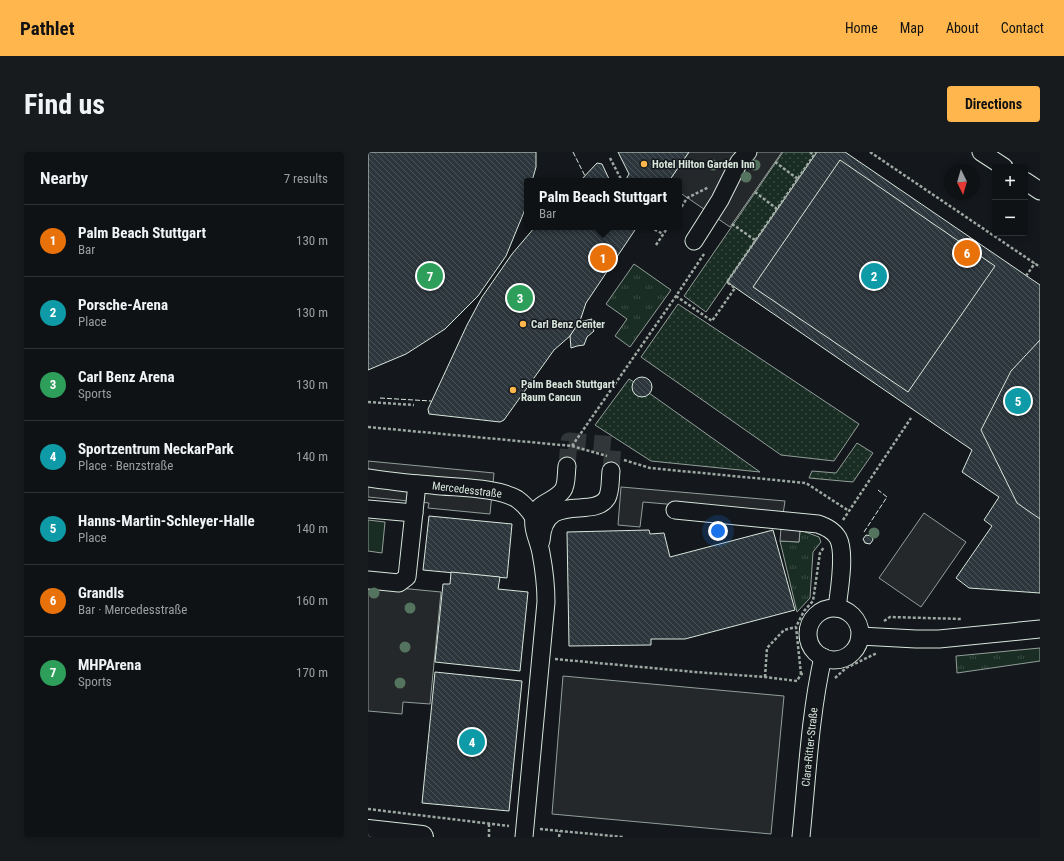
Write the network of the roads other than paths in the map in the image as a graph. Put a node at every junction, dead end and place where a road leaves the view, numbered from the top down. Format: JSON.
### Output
{"nodes":[{"id":1,"x":748,"y":152,"type":"edge"},
{"id":2,"x":981,"y":152,"type":"edge"},
{"id":3,"x":999,"y":164,"type":"edge"},
{"id":4,"x":1028,"y":183,"type":"edge"},
{"id":5,"x":1040,"y":191,"type":"edge"},
{"id":6,"x":694,"y":241,"type":"dead end"},
{"id":7,"x":567,"y":466,"type":"tunnel mouth"},
{"id":8,"x":611,"y":470,"type":"tunnel mouth"},
{"id":9,"x":368,"y":478,"type":"edge"},
{"id":10,"x":417,"y":484,"type":"junction"},
{"id":11,"x":368,"y":509,"type":"edge"},
{"id":12,"x":675,"y":510,"type":"dead end"},
{"id":13,"x":414,"y":513,"type":"junction"},
{"id":14,"x":534,"y":518,"type":"junction"},
{"id":15,"x":541,"y":545,"type":"junction"},
{"id":16,"x":368,"y":580,"type":"edge"},
{"id":17,"x":837,"y":608,"type":"junction"},
{"id":18,"x":1040,"y":629,"type":"edge"},
{"id":19,"x":860,"y":636,"type":"junction"},
{"id":20,"x":823,"y":657,"type":"junction"},
{"id":21,"x":517,"y":828,"type":"edge"},
{"id":22,"x":368,"y":831,"type":"edge"},
{"id":23,"x":422,"y":837,"type":"edge"},
{"id":24,"x":801,"y":837,"type":"edge"}],
"edges":[{"from":1,"to":6,"type":"street"},
{"from":2,"to":3,"type":"street"},
{"from":4,"to":5,"type":"street"},
{"from":7,"to":14,"type":"street"},
{"from":8,"to":15,"type":"street"},
{"from":9,"to":10,"type":"street","name":"Mercedesstraße"},
{"from":10,"to":13,"type":"street"},
{"from":10,"to":14,"type":"street","name":"Mercedesstraße"},
{"from":11,"to":13,"type":"street"},
{"from":12,"to":17,"type":"street"},
{"from":13,"to":16,"type":"street"},
{"from":14,"to":15,"type":"street"},
{"from":15,"to":21,"type":"street"},
{"from":17,"to":19,"type":"street"},
{"from":17,"to":20,"type":"street"},
{"from":18,"to":19,"type":"street"},
{"from":19,"to":20,"type":"street"},
{"from":20,"to":24,"type":"street","name":"Clara-Ritter-Straße"},
{"from":22,"to":23,"type":"main road"}]}
